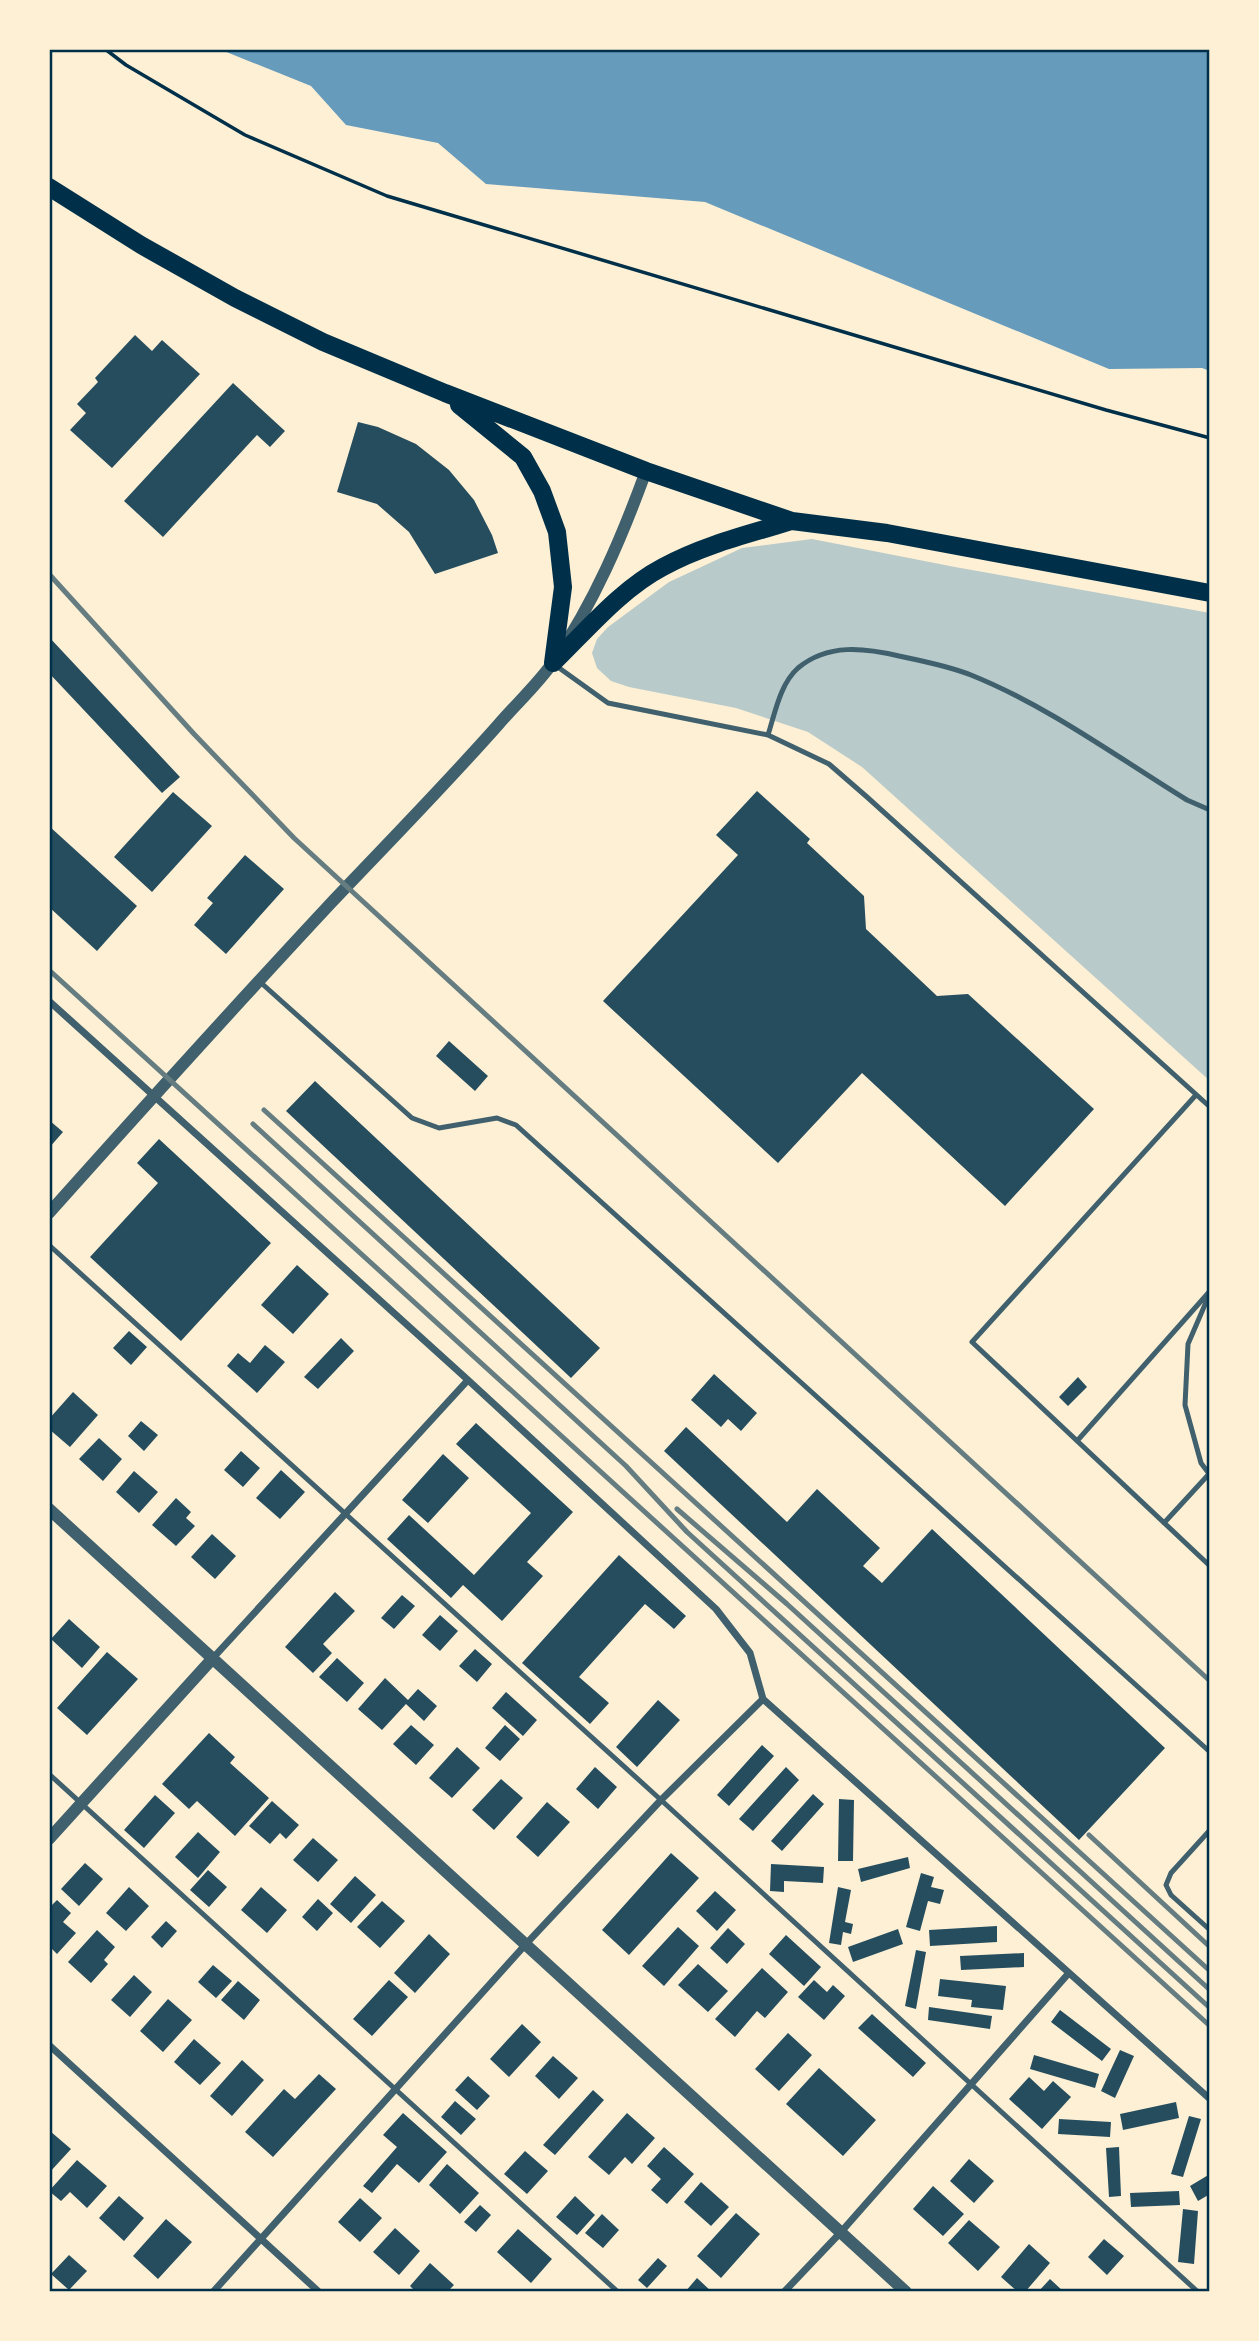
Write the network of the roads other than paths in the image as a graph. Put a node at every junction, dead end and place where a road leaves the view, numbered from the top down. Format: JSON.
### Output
{"nodes":[{"id":1,"x":49,"y":187,"type":"edge"},
{"id":2,"x":445,"y":393,"type":"junction"},
{"id":3,"x":646,"y":471,"type":"junction"},
{"id":4,"x":792,"y":521,"type":"junction"},
{"id":5,"x":1210,"y":593,"type":"edge"},
{"id":6,"x":553,"y":663,"type":"junction"},
{"id":7,"x":768,"y":735,"type":"junction"},
{"id":8,"x":1210,"y":810,"type":"edge"},
{"id":9,"x":259,"y":981,"type":"junction"},
{"id":10,"x":49,"y":1001,"type":"edge"},
{"id":11,"x":1196,"y":1095,"type":"junction"},
{"id":12,"x":154,"y":1096,"type":"junction"},
{"id":13,"x":1210,"y":1107,"type":"edge"},
{"id":14,"x":49,"y":1213,"type":"edge"},
{"id":15,"x":49,"y":1245,"type":"edge"},
{"id":16,"x":1210,"y":1292,"type":"edge"},
{"id":17,"x":468,"y":1380,"type":"junction"},
{"id":18,"x":1077,"y":1441,"type":"junction"},
{"id":19,"x":1209,"y":1475,"type":"edge"},
{"id":20,"x":49,"y":1508,"type":"edge"},
{"id":21,"x":344,"y":1514,"type":"junction"},
{"id":22,"x":1164,"y":1523,"type":"junction"},
{"id":23,"x":1210,"y":1566,"type":"edge"},
{"id":24,"x":213,"y":1658,"type":"junction"},
{"id":25,"x":763,"y":1699,"type":"junction"},
{"id":26,"x":1210,"y":1752,"type":"edge"},
{"id":27,"x":49,"y":1774,"type":"edge"},
{"id":28,"x":661,"y":1800,"type":"junction"},
{"id":29,"x":82,"y":1804,"type":"junction"},
{"id":30,"x":1210,"y":1830,"type":"edge"},
{"id":31,"x":49,"y":1839,"type":"edge"},
{"id":32,"x":1210,"y":1930,"type":"edge"},
{"id":33,"x":526,"y":1944,"type":"junction"},
{"id":34,"x":1068,"y":1974,"type":"junction"},
{"id":35,"x":49,"y":2045,"type":"edge"},
{"id":36,"x":970,"y":2085,"type":"junction"},
{"id":37,"x":394,"y":2091,"type":"junction"},
{"id":38,"x":1210,"y":2099,"type":"edge"},
{"id":39,"x":841,"y":2232,"type":"junction"},
{"id":40,"x":261,"y":2239,"type":"junction"},
{"id":41,"x":213,"y":2292,"type":"edge"},
{"id":42,"x":319,"y":2292,"type":"edge"},
{"id":43,"x":618,"y":2292,"type":"edge"},
{"id":44,"x":784,"y":2292,"type":"edge"},
{"id":45,"x":906,"y":2292,"type":"edge"},
{"id":46,"x":1198,"y":2292,"type":"edge"}],
"edges":[{"from":1,"to":2,"type":"main road"},
{"from":2,"to":3,"type":"main road"},
{"from":2,"to":6,"type":"main road"},
{"from":3,"to":4,"type":"main road"},
{"from":3,"to":6,"type":"street"},
{"from":4,"to":5,"type":"main road"},
{"from":4,"to":6,"type":"main road"},
{"from":6,"to":7,"type":"lane"},
{"from":6,"to":9,"type":"street"},
{"from":7,"to":8,"type":"lane"},
{"from":7,"to":11,"type":"lane"},
{"from":9,"to":12,"type":"street"},
{"from":9,"to":26,"type":"lane"},
{"from":10,"to":12,"type":"street"},
{"from":11,"to":13,"type":"lane"},
{"from":11,"to":18,"type":"lane"},
{"from":12,"to":14,"type":"street"},
{"from":12,"to":17,"type":"street"},
{"from":15,"to":21,"type":"lane"},
{"from":16,"to":18,"type":"lane"},
{"from":16,"to":19,"type":"lane"},
{"from":17,"to":21,"type":"street"},
{"from":17,"to":25,"type":"street"},
{"from":18,"to":22,"type":"lane"},
{"from":19,"to":22,"type":"lane"},
{"from":20,"to":24,"type":"street"},
{"from":21,"to":24,"type":"street"},
{"from":21,"to":28,"type":"lane"},
{"from":22,"to":23,"type":"lane"},
{"from":24,"to":29,"type":"street"},
{"from":24,"to":33,"type":"street"},
{"from":25,"to":28,"type":"street"},
{"from":25,"to":34,"type":"street"},
{"from":27,"to":29,"type":"lane"},
{"from":28,"to":33,"type":"street"},
{"from":28,"to":36,"type":"lane"},
{"from":29,"to":31,"type":"street"},
{"from":29,"to":37,"type":"lane"},
{"from":30,"to":32,"type":"lane"},
{"from":33,"to":37,"type":"street"},
{"from":33,"to":39,"type":"street"},
{"from":34,"to":36,"type":"street"},
{"from":34,"to":38,"type":"street"},
{"from":35,"to":40,"type":"street"},
{"from":36,"to":39,"type":"street"},
{"from":36,"to":46,"type":"lane"},
{"from":37,"to":40,"type":"street"},
{"from":37,"to":43,"type":"lane"},
{"from":39,"to":44,"type":"street"},
{"from":39,"to":45,"type":"street"},
{"from":40,"to":41,"type":"street"},
{"from":40,"to":42,"type":"street"}]}
